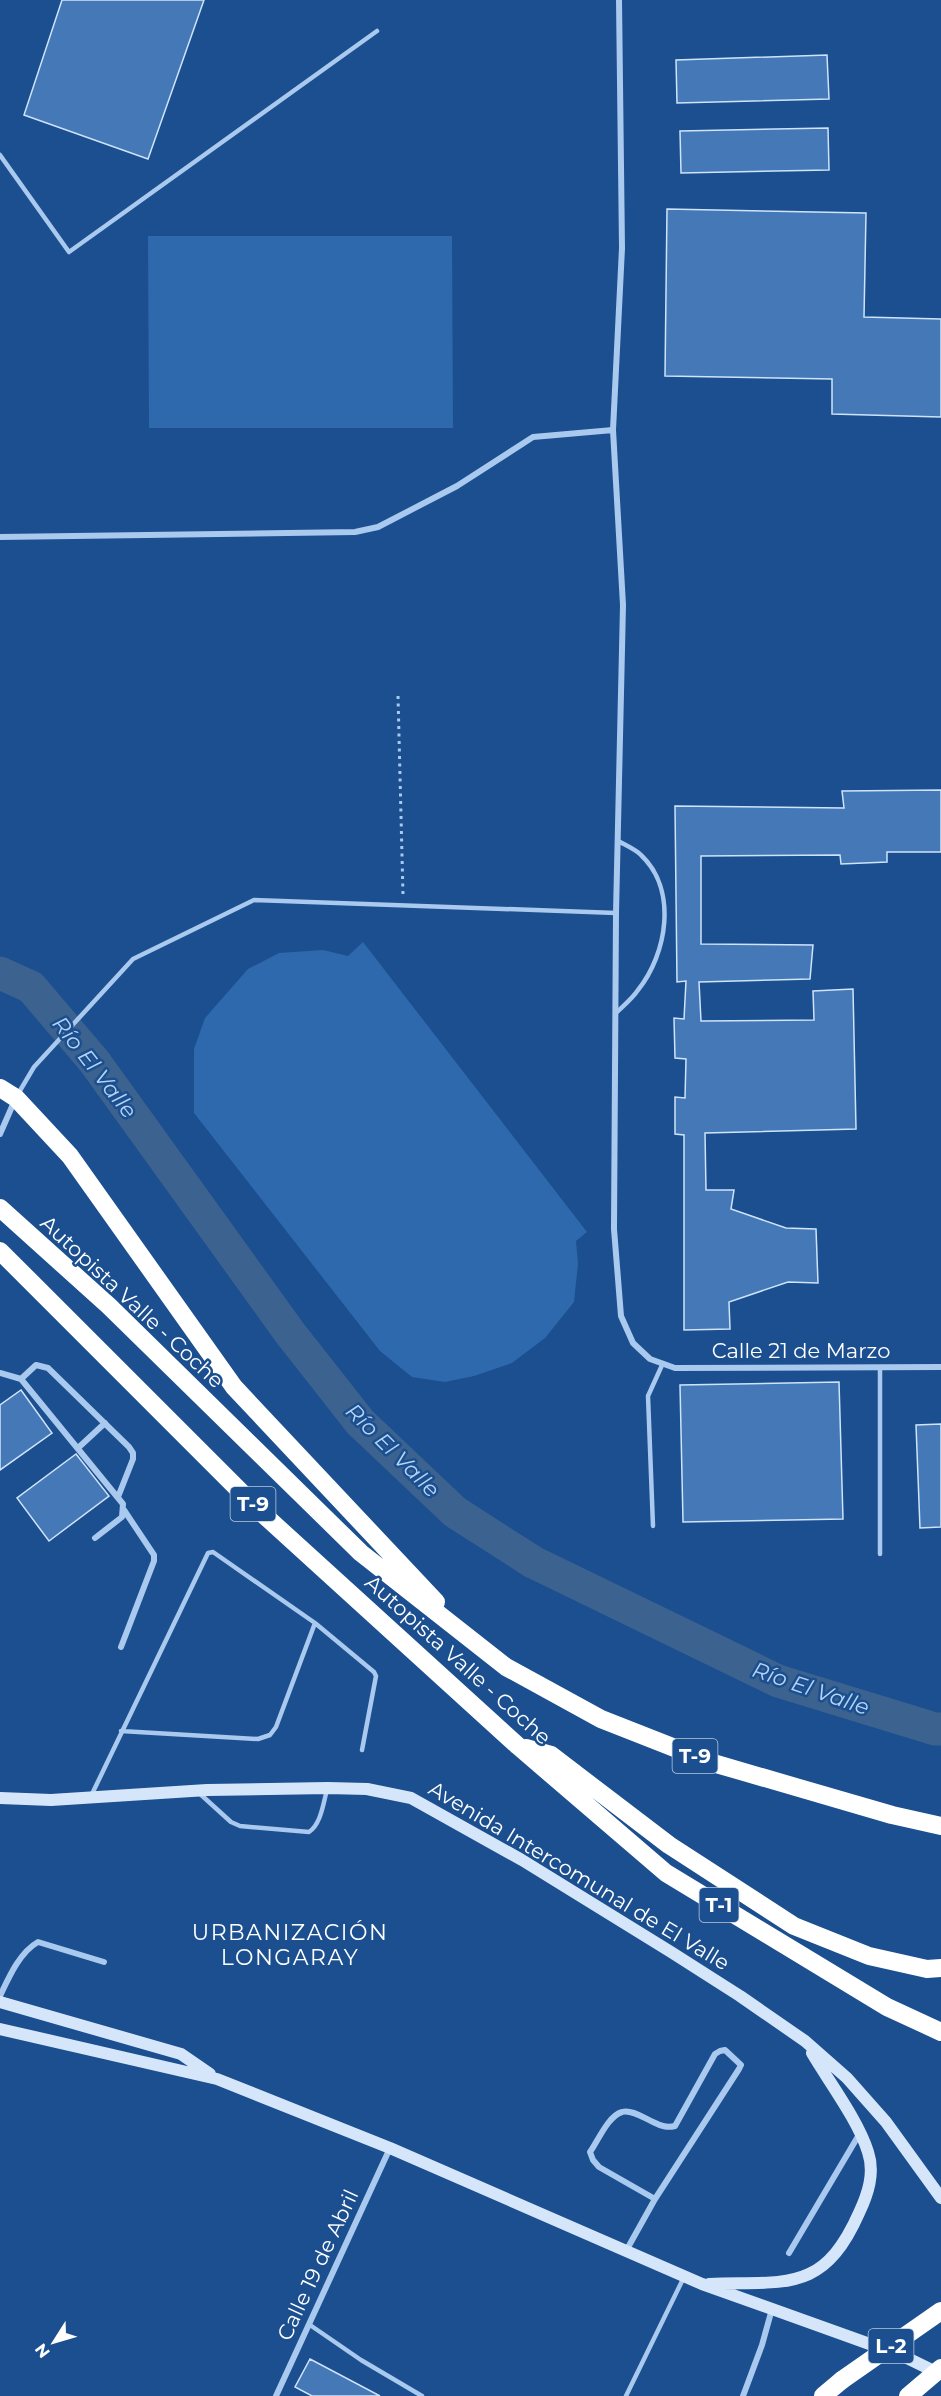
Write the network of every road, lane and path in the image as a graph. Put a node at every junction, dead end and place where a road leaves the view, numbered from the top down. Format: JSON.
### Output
{"nodes":[{"id":1,"x":619,"y":0,"type":"edge"},
{"id":2,"x":377,"y":31,"type":"dead end"},
{"id":3,"x":0,"y":155,"type":"edge"},
{"id":4,"x":613,"y":430,"type":"junction"},
{"id":5,"x":0,"y":537,"type":"edge"},
{"id":6,"x":398,"y":696,"type":"dead end"},
{"id":7,"x":618,"y":841,"type":"junction"},
{"id":8,"x":404,"y":905,"type":"junction"},
{"id":9,"x":616,"y":913,"type":"junction"},
{"id":10,"x":615,"y":1013,"type":"junction"},
{"id":11,"x":0,"y":1088,"type":"edge"},
{"id":12,"x":16,"y":1098,"type":"junction"},
{"id":13,"x":0,"y":1134,"type":"edge"},
{"id":14,"x":0,"y":1208,"type":"edge"},
{"id":15,"x":0,"y":1251,"type":"edge"},
{"id":16,"x":663,"y":1364,"type":"junction"},
{"id":17,"x":941,"y":1367,"type":"edge"},
{"id":18,"x":880,"y":1368,"type":"junction"},
{"id":19,"x":0,"y":1373,"type":"edge"},
{"id":20,"x":21,"y":1379,"type":"junction"},
{"id":21,"x":105,"y":1423,"type":"junction"},
{"id":22,"x":78,"y":1448,"type":"junction"},
{"id":23,"x":118,"y":1497,"type":"junction"},
{"id":24,"x":124,"y":1510,"type":"junction"},
{"id":25,"x":653,"y":1526,"type":"dead end"},
{"id":26,"x":95,"y":1538,"type":"dead end"},
{"id":27,"x":880,"y":1554,"type":"dead end"},
{"id":28,"x":315,"y":1623,"type":"junction"},
{"id":29,"x":469,"y":1639,"type":"junction"},
{"id":30,"x":121,"y":1647,"type":"dead end"},
{"id":31,"x":122,"y":1731,"type":"junction"},
{"id":32,"x":518,"y":1746,"type":"junction"},
{"id":33,"x":362,"y":1750,"type":"dead end"},
{"id":34,"x":328,"y":1788,"type":"junction"},
{"id":35,"x":197,"y":1791,"type":"junction"},
{"id":36,"x":91,"y":1797,"type":"junction"},
{"id":37,"x":0,"y":1798,"type":"edge"},
{"id":38,"x":941,"y":1826,"type":"edge"},
{"id":39,"x":104,"y":1962,"type":"dead end"},
{"id":40,"x":934,"y":1968,"type":"edge"},
{"id":41,"x":0,"y":1996,"type":"edge"},
{"id":42,"x":0,"y":2002,"type":"edge"},
{"id":43,"x":0,"y":2030,"type":"edge"},
{"id":44,"x":941,"y":2032,"type":"edge"},
{"id":45,"x":805,"y":2041,"type":"junction"},
{"id":46,"x":217,"y":2079,"type":"junction"},
{"id":47,"x":860,"y":2132,"type":"junction"},
{"id":48,"x":390,"y":2148,"type":"junction"},
{"id":49,"x":941,"y":2198,"type":"edge"},
{"id":50,"x":655,"y":2199,"type":"junction"},
{"id":51,"x":626,"y":2252,"type":"junction"},
{"id":52,"x":789,"y":2253,"type":"dead end"},
{"id":53,"x":684,"y":2277,"type":"junction"},
{"id":54,"x":702,"y":2284,"type":"junction"},
{"id":55,"x":772,"y":2309,"type":"junction"},
{"id":56,"x":941,"y":2311,"type":"edge"},
{"id":57,"x":310,"y":2325,"type":"junction"},
{"id":58,"x":941,"y":2368,"type":"edge"},
{"id":59,"x":941,"y":2375,"type":"edge"},
{"id":60,"x":276,"y":2396,"type":"edge"},
{"id":61,"x":422,"y":2396,"type":"edge"},
{"id":62,"x":626,"y":2396,"type":"edge"},
{"id":63,"x":743,"y":2396,"type":"edge"},
{"id":64,"x":822,"y":2396,"type":"edge"},
{"id":65,"x":908,"y":2396,"type":"edge"}],
"edges":[{"from":1,"to":4,"type":"street"},
{"from":2,"to":3,"type":"lane"},
{"from":4,"to":5,"type":"street"},
{"from":4,"to":7,"type":"street"},
{"from":6,"to":8,"type":"path"},
{"from":7,"to":9,"type":"street"},
{"from":7,"to":10,"type":"lane"},
{"from":8,"to":9,"type":"lane"},
{"from":8,"to":12,"type":"lane"},
{"from":9,"to":10,"type":"street"},
{"from":10,"to":16,"type":"street"},
{"from":11,"to":12,"type":"highway"},
{"from":12,"to":13,"type":"street"},
{"from":12,"to":29,"type":"highway"},
{"from":14,"to":29,"type":"highway","name":"Autopista Valle - Coche","number":"T-9"},
{"from":15,"to":32,"type":"highway","name":"Autopista Valle - Coche","number":"T-9"},
{"from":16,"to":18,"type":"street","name":"Calle 21 de Marzo"},
{"from":16,"to":25,"type":"lane"},
{"from":17,"to":18,"type":"street","name":"Calle 21 de Marzo"},
{"from":18,"to":27,"type":"lane"},
{"from":19,"to":20,"type":"street"},
{"from":20,"to":21,"type":"street"},
{"from":20,"to":22,"type":"street"},
{"from":21,"to":22,"type":"street"},
{"from":21,"to":23,"type":"street"},
{"from":22,"to":23,"type":"street"},
{"from":23,"to":24,"type":"street"},
{"from":24,"to":26,"type":"street"},
{"from":24,"to":30,"type":"street"},
{"from":28,"to":31,"type":"lane"},
{"from":28,"to":31,"type":"lane"},
{"from":28,"to":33,"type":"lane"},
{"from":29,"to":38,"type":"highway","name":"Autopista Valle - Coche","number":"T-9"},
{"from":31,"to":36,"type":"lane"},
{"from":32,"to":40,"type":"highway"},
{"from":32,"to":44,"type":"highway","name":"Autopista Valle - Coche","number":"T-1"},
{"from":34,"to":35,"type":"main road","name":"Avenida Intercomunal de El Valle"},
{"from":34,"to":35,"type":"lane"},
{"from":34,"to":45,"type":"main road","name":"Avenida Intercomunal de El Valle"},
{"from":35,"to":36,"type":"main road","name":"Avenida Intercomunal de El Valle"},
{"from":36,"to":37,"type":"main road","name":"Avenida Intercomunal de El Valle"},
{"from":39,"to":41,"type":"street"},
{"from":42,"to":46,"type":"main road"},
{"from":43,"to":46,"type":"main road"},
{"from":45,"to":47,"type":"main road"},
{"from":45,"to":49,"type":"main road","name":"Avenida Intercomunal de El Valle"},
{"from":46,"to":48,"type":"main road"},
{"from":47,"to":52,"type":"street"},
{"from":47,"to":54,"type":"main road"},
{"from":48,"to":51,"type":"main road"},
{"from":48,"to":57,"type":"street","name":"Calle 19 de Abril"},
{"from":50,"to":50,"type":"street"},
{"from":50,"to":51,"type":"street"},
{"from":51,"to":53,"type":"main road"},
{"from":53,"to":54,"type":"main road"},
{"from":53,"to":62,"type":"lane"},
{"from":54,"to":55,"type":"main road"},
{"from":55,"to":59,"type":"main road"},
{"from":55,"to":63,"type":"street"},
{"from":56,"to":64,"type":"highway","number":"L-2","bridge":true},
{"from":57,"to":60,"type":"street","name":"Calle 19 de Abril"},
{"from":57,"to":61,"type":"lane"},
{"from":58,"to":65,"type":"highway","number":"L-2","bridge":true}]}
